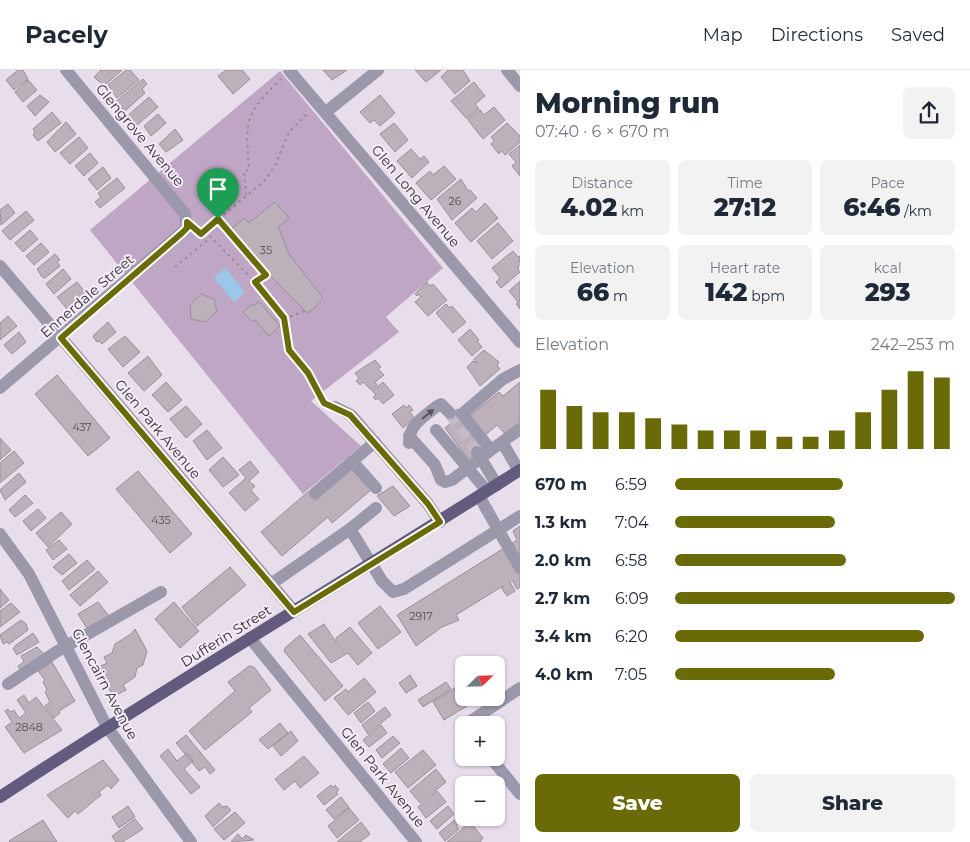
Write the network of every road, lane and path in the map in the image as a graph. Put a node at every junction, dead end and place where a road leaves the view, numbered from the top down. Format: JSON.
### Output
{"nodes":[{"id":1,"x":66,"y":70,"type":"edge"},
{"id":2,"x":289,"y":70,"type":"edge"},
{"id":3,"x":378,"y":70,"type":"edge"},
{"id":4,"x":507,"y":70,"type":"edge"},
{"id":5,"x":520,"y":86,"type":"edge"},
{"id":6,"x":322,"y":108,"type":"junction"},
{"id":7,"x":246,"y":195,"type":"junction"},
{"id":8,"x":218,"y":219,"type":"junction"},
{"id":9,"x":187,"y":222,"type":"junction"},
{"id":10,"x":205,"y":231,"type":"junction"},
{"id":11,"x":210,"y":238,"type":"junction"},
{"id":12,"x":0,"y":266,"type":"edge"},
{"id":13,"x":175,"y":267,"type":"dead end"},
{"id":14,"x":269,"y":273,"type":"dead end"},
{"id":15,"x":266,"y":275,"type":"junction"},
{"id":16,"x":255,"y":282,"type":"junction"},
{"id":17,"x":305,"y":311,"type":"dead end"},
{"id":18,"x":284,"y":318,"type":"junction"},
{"id":19,"x":61,"y":338,"type":"junction"},
{"id":20,"x":520,"y":342,"type":"edge"},
{"id":21,"x":520,"y":370,"type":"edge"},
{"id":22,"x":0,"y":388,"type":"edge"},
{"id":23,"x":335,"y":407,"type":"joint"},
{"id":24,"x":450,"y":413,"type":"dead end"},
{"id":25,"x":520,"y":429,"type":"edge"},
{"id":26,"x":436,"y":430,"type":"dead end"},
{"id":27,"x":375,"y":442,"type":"junction"},
{"id":28,"x":502,"y":442,"type":"junction"},
{"id":29,"x":491,"y":450,"type":"junction"},
{"id":30,"x":479,"y":456,"type":"junction"},
{"id":31,"x":352,"y":462,"type":"junction"},
{"id":32,"x":467,"y":468,"type":"junction"},
{"id":33,"x":519,"y":470,"type":"edge"},
{"id":34,"x":376,"y":488,"type":"dead end"},
{"id":35,"x":488,"y":491,"type":"junction"},
{"id":36,"x":315,"y":492,"type":"dead end"},
{"id":37,"x":376,"y":508,"type":"dead end"},
{"id":38,"x":520,"y":516,"type":"edge"},
{"id":39,"x":440,"y":522,"type":"junction"},
{"id":40,"x":499,"y":528,"type":"junction"},
{"id":41,"x":350,"y":529,"type":"junction"},
{"id":42,"x":0,"y":534,"type":"edge"},
{"id":43,"x":372,"y":564,"type":"junction"},
{"id":44,"x":520,"y":568,"type":"edge"},
{"id":45,"x":271,"y":584,"type":"junction"},
{"id":46,"x":161,"y":592,"type":"dead end"},
{"id":47,"x":294,"y":612,"type":"junction"},
{"id":48,"x":250,"y":638,"type":"junction"},
{"id":49,"x":68,"y":647,"type":"junction"},
{"id":50,"x":8,"y":684,"type":"dead end"},
{"id":51,"x":520,"y":688,"type":"edge"},
{"id":52,"x":478,"y":716,"type":"edge"},
{"id":53,"x":107,"y":727,"type":"junction"},
{"id":54,"x":497,"y":766,"type":"edge"},
{"id":55,"x":520,"y":794,"type":"edge"},
{"id":56,"x":0,"y":797,"type":"edge"},
{"id":57,"x":191,"y":842,"type":"edge"},
{"id":58,"x":416,"y":842,"type":"edge"}],
"edges":[{"from":1,"to":9,"type":"street","name":"Glengrove Avenue"},
{"from":2,"to":6,"type":"street","name":"Glen Long Avenue"},
{"from":2,"to":7,"type":"path"},
{"from":3,"to":6,"type":"street"},
{"from":4,"to":5,"type":"street"},
{"from":6,"to":7,"type":"path"},
{"from":6,"to":20,"type":"street","name":"Glen Long Avenue"},
{"from":7,"to":8,"type":"path"},
{"from":8,"to":10,"type":"path"},
{"from":8,"to":15,"type":"path"},
{"from":9,"to":10,"type":"path"},
{"from":9,"to":19,"type":"street","name":"Ennerdale Street"},
{"from":10,"to":11,"type":"path"},
{"from":11,"to":13,"type":"path"},
{"from":11,"to":16,"type":"path"},
{"from":12,"to":19,"type":"street","name":"Glen Park Avenue"},
{"from":14,"to":15,"type":"path"},
{"from":15,"to":16,"type":"path"},
{"from":16,"to":18,"type":"path"},
{"from":17,"to":18,"type":"path"},
{"from":18,"to":23,"type":"path"},
{"from":19,"to":22,"type":"street","name":"Ennerdale Street"},
{"from":19,"to":45,"type":"street","name":"Glen Park Avenue"},
{"from":21,"to":29,"type":"street"},
{"from":23,"to":27,"type":"street"},
{"from":32,"to":24,"type":"street","one_way":true},
{"from":25,"to":28,"type":"street"},
{"from":26,"to":32,"type":"street"},
{"from":27,"to":31,"type":"street"},
{"from":27,"to":39,"type":"street"},
{"from":28,"to":29,"type":"street"},
{"from":28,"to":33,"type":"street"},
{"from":29,"to":30,"type":"street"},
{"from":30,"to":32,"type":"street"},
{"from":30,"to":35,"type":"street"},
{"from":31,"to":34,"type":"street"},
{"from":31,"to":36,"type":"street"},
{"from":32,"to":35,"type":"street"},
{"from":33,"to":35,"type":"main road","name":"Dufferin Street"},
{"from":35,"to":39,"type":"main road","name":"Dufferin Street"},
{"from":35,"to":40,"type":"street"},
{"from":37,"to":41,"type":"street"},
{"from":38,"to":40,"type":"street"},
{"from":39,"to":43,"type":"main road","name":"Dufferin Street"},
{"from":40,"to":43,"type":"street"},
{"from":40,"to":44,"type":"street"},
{"from":41,"to":43,"type":"street"},
{"from":41,"to":45,"type":"street"},
{"from":42,"to":49,"type":"street","name":"Glencairn Avenue"},
{"from":43,"to":47,"type":"main road","name":"Dufferin Street"},
{"from":45,"to":47,"type":"street","name":"Glen Park Avenue"},
{"from":46,"to":49,"type":"street"},
{"from":47,"to":48,"type":"main road","name":"Dufferin Street"},
{"from":48,"to":53,"type":"main road","name":"Dufferin Street"},
{"from":48,"to":58,"type":"street","name":"Glen Park Avenue"},
{"from":49,"to":50,"type":"street"},
{"from":49,"to":53,"type":"street","name":"Glencairn Avenue"},
{"from":51,"to":52,"type":"street"},
{"from":53,"to":56,"type":"main road","name":"Dufferin Street"},
{"from":53,"to":57,"type":"street","name":"Glencairn Avenue"},
{"from":54,"to":55,"type":"street"}]}
